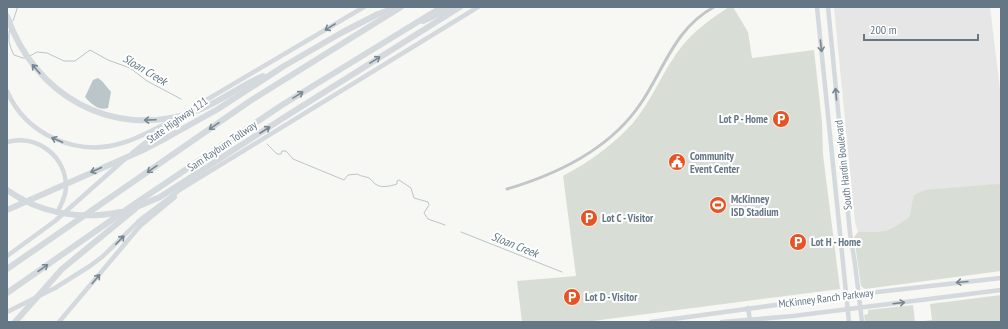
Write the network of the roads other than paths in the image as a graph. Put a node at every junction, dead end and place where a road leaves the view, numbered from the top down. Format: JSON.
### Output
{"nodes":[{"id":1,"x":364,"y":7,"type":"edge"},
{"id":2,"x":400,"y":7,"type":"edge"},
{"id":3,"x":442,"y":7,"type":"edge"},
{"id":4,"x":454,"y":7,"type":"edge"},
{"id":5,"x":460,"y":7,"type":"edge"},
{"id":6,"x":478,"y":7,"type":"edge"},
{"id":7,"x":714,"y":7,"type":"edge"},
{"id":8,"x":817,"y":7,"type":"edge"},
{"id":9,"x":828,"y":7,"type":"edge"},
{"id":10,"x":710,"y":9,"type":"edge"},
{"id":11,"x":7,"y":16,"type":"edge"},
{"id":12,"x":409,"y":27,"type":"junction"},
{"id":13,"x":284,"y":66,"type":"junction"},
{"id":14,"x":7,"y":91,"type":"edge"},
{"id":15,"x":174,"y":120,"type":"junction"},
{"id":16,"x":7,"y":142,"type":"edge"},
{"id":17,"x":200,"y":178,"type":"junction"},
{"id":18,"x":835,"y":186,"type":"junction"},
{"id":19,"x":161,"y":187,"type":"junction"},
{"id":20,"x":507,"y":189,"type":"dead end"},
{"id":21,"x":845,"y":189,"type":"junction"},
{"id":22,"x":7,"y":190,"type":"edge"},
{"id":23,"x":836,"y":192,"type":"junction"},
{"id":24,"x":7,"y":210,"type":"edge"},
{"id":25,"x":54,"y":221,"type":"junction"},
{"id":26,"x":7,"y":256,"type":"edge"},
{"id":27,"x":7,"y":269,"type":"edge"},
{"id":28,"x":1001,"y":278,"type":"edge"},
{"id":29,"x":1001,"y":290,"type":"edge"},
{"id":30,"x":7,"y":293,"type":"edge"},
{"id":31,"x":858,"y":294,"type":"junction"},
{"id":32,"x":846,"y":295,"type":"junction"},
{"id":33,"x":860,"y":307,"type":"junction"},
{"id":34,"x":748,"y":308,"type":"junction"},
{"id":35,"x":847,"y":309,"type":"junction"},
{"id":36,"x":7,"y":312,"type":"edge"},
{"id":37,"x":750,"y":320,"type":"junction"},
{"id":38,"x":15,"y":322,"type":"edge"},
{"id":39,"x":59,"y":322,"type":"edge"},
{"id":40,"x":651,"y":322,"type":"edge"},
{"id":41,"x":722,"y":322,"type":"edge"},
{"id":42,"x":849,"y":322,"type":"edge"},
{"id":43,"x":862,"y":322,"type":"edge"}],
"edges":[{"from":1,"to":15,"type":"main road","name":"State Highway 121","one_way":true},
{"from":2,"to":13,"type":"highway"},
{"from":2,"to":27,"type":"highway","name":"Sam Rayburn Tollway","one_way":true},
{"from":3,"to":12,"type":"highway","name":"Sam Rayburn Tollway"},
{"from":4,"to":12,"type":"highway"},
{"from":22,"to":5,"type":"highway","one_way":true},
{"from":6,"to":17,"type":"main road"},
{"from":7,"to":10,"type":"street"},
{"from":8,"to":18,"type":"main road","name":"South Hardin Boulevard","one_way":true},
{"from":21,"to":9,"type":"main road","name":"South Hardin Boulevard","one_way":true},
{"from":10,"to":20,"type":"street"},
{"from":13,"to":11,"type":"highway","one_way":true},
{"from":19,"to":12,"type":"highway","name":"Sam Rayburn Tollway","one_way":true},
{"from":13,"to":24,"type":"highway","one_way":true},
{"from":15,"to":14,"type":"main road","one_way":true},
{"from":15,"to":25,"type":"main road","name":"State Highway 121"},
{"from":16,"to":25,"type":"main road"},
{"from":36,"to":17,"type":"main road","one_way":true},
{"from":39,"to":17,"type":"main road","one_way":true},
{"from":18,"to":21,"type":"main road"},
{"from":18,"to":23,"type":"main road","name":"South Hardin Boulevard"},
{"from":30,"to":19,"type":"highway","name":"Sam Rayburn Tollway","one_way":true},
{"from":19,"to":38,"type":"highway"},
{"from":21,"to":23,"type":"main road"},
{"from":21,"to":31,"type":"main road","name":"South Hardin Boulevard"},
{"from":23,"to":32,"type":"main road","name":"South Hardin Boulevard"},
{"from":25,"to":26,"type":"main road","name":"State Highway 121"},
{"from":28,"to":31,"type":"main road","name":"McKinney Ranch Parkway","one_way":true},
{"from":33,"to":29,"type":"main road","name":"McKinney Ranch Parkway","one_way":true},
{"from":31,"to":32,"type":"main road","name":"McKinney Ranch Parkway"},
{"from":31,"to":33,"type":"main road","name":"South Hardin Boulevard"},
{"from":32,"to":34,"type":"main road","name":"McKinney Ranch Parkway"},
{"from":32,"to":35,"type":"main road","name":"South Hardin Boulevard"},
{"from":33,"to":35,"type":"main road","name":"McKinney Ranch Parkway"},
{"from":33,"to":43,"type":"main road","name":"South Hardin Boulevard"},
{"from":34,"to":37,"type":"main road"},
{"from":34,"to":40,"type":"main road","name":"McKinney Ranch Parkway"},
{"from":35,"to":37,"type":"main road","name":"McKinney Ranch Parkway"},
{"from":35,"to":42,"type":"main road","name":"South Hardin Boulevard"},
{"from":37,"to":41,"type":"main road","name":"McKinney Ranch Parkway"}]}
